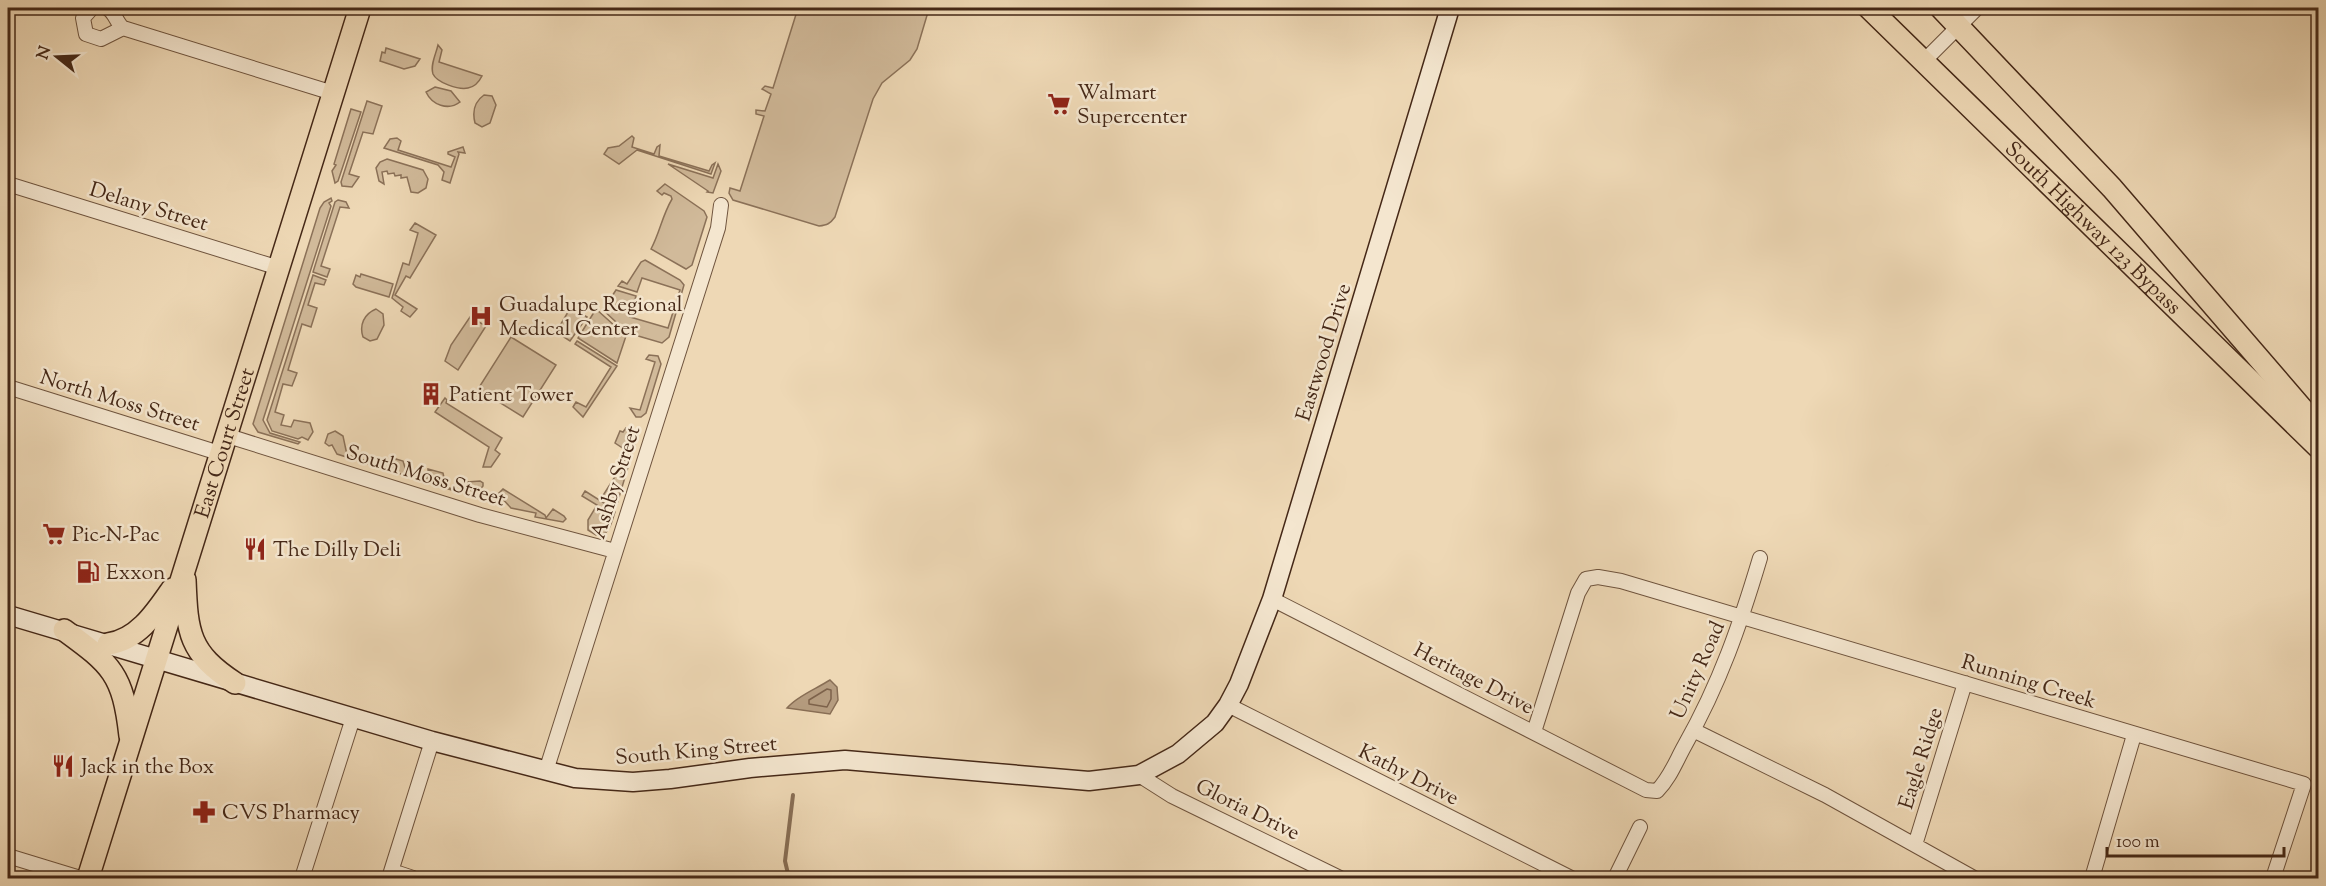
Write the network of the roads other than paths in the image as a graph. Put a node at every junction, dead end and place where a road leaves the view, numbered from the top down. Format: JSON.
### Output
{"nodes":[{"id":1,"x":92,"y":8,"type":"edge"},
{"id":2,"x":107,"y":8,"type":"edge"},
{"id":3,"x":360,"y":8,"type":"edge"},
{"id":4,"x":1450,"y":8,"type":"edge"},
{"id":5,"x":1869,"y":8,"type":"edge"},
{"id":6,"x":1941,"y":8,"type":"edge"},
{"id":7,"x":1977,"y":8,"type":"edge"},
{"id":8,"x":1959,"y":25,"type":"junction"},
{"id":9,"x":123,"y":28,"type":"junction"},
{"id":10,"x":1923,"y":62,"type":"junction"},
{"id":11,"x":333,"y":93,"type":"junction"},
{"id":12,"x":8,"y":184,"type":"edge"},
{"id":13,"x":722,"y":205,"type":"dead end"},
{"id":14,"x":279,"y":268,"type":"junction"},
{"id":15,"x":8,"y":387,"type":"edge"},
{"id":16,"x":2319,"y":427,"type":"edge"},
{"id":17,"x":222,"y":444,"type":"junction"},
{"id":18,"x":2319,"y":447,"type":"edge"},
{"id":19,"x":615,"y":551,"type":"junction"},
{"id":20,"x":1760,"y":558,"type":"dead end"},
{"id":21,"x":185,"y":568,"type":"junction"},
{"id":22,"x":1272,"y":599,"type":"junction"},
{"id":23,"x":8,"y":615,"type":"edge"},
{"id":24,"x":1742,"y":619,"type":"junction"},
{"id":25,"x":64,"y":630,"type":"junction"},
{"id":26,"x":108,"y":644,"type":"junction"},
{"id":27,"x":157,"y":659,"type":"junction"},
{"id":28,"x":235,"y":683,"type":"junction"},
{"id":29,"x":1965,"y":683,"type":"junction"},
{"id":30,"x":1228,"y":705,"type":"junction"},
{"id":31,"x":353,"y":718,"type":"junction"},
{"id":32,"x":1693,"y":730,"type":"junction"},
{"id":33,"x":1534,"y":732,"type":"junction"},
{"id":34,"x":2134,"y":735,"type":"junction"},
{"id":35,"x":131,"y":741,"type":"junction"},
{"id":36,"x":432,"y":741,"type":"junction"},
{"id":37,"x":546,"y":771,"type":"junction"},
{"id":38,"x":1139,"y":775,"type":"junction"},
{"id":39,"x":1657,"y":791,"type":"joint"},
{"id":40,"x":1641,"y":827,"type":"dead end"},
{"id":41,"x":1915,"y":845,"type":"junction"},
{"id":42,"x":8,"y":856,"type":"edge"},
{"id":43,"x":390,"y":875,"type":"edge"},
{"id":44,"x":81,"y":879,"type":"edge"},
{"id":45,"x":88,"y":879,"type":"edge"},
{"id":46,"x":302,"y":879,"type":"edge"},
{"id":47,"x":413,"y":879,"type":"edge"},
{"id":48,"x":1340,"y":879,"type":"edge"},
{"id":49,"x":1571,"y":879,"type":"edge"},
{"id":50,"x":1615,"y":879,"type":"edge"},
{"id":51,"x":1974,"y":879,"type":"edge"},
{"id":52,"x":2092,"y":879,"type":"edge"},
{"id":53,"x":2273,"y":879,"type":"edge"}],
"edges":[{"from":1,"to":9,"type":"street"},
{"from":2,"to":9,"type":"street"},
{"from":3,"to":11,"type":"main road","name":"East Court Street"},
{"from":4,"to":22,"type":"main road","name":"Eastwood Drive"},
{"from":5,"to":10,"type":"main road","name":"South Highway 123 Bypass"},
{"from":6,"to":8,"type":"main road","name":"South Highway 123 Bypass"},
{"from":7,"to":8,"type":"street"},
{"from":8,"to":10,"type":"street"},
{"from":8,"to":16,"type":"main road","name":"South Highway 123 Bypass"},
{"from":9,"to":11,"type":"street"},
{"from":10,"to":18,"type":"main road","name":"South Highway 123 Bypass"},
{"from":11,"to":14,"type":"main road","name":"East Court Street"},
{"from":12,"to":14,"type":"street","name":"Delany Street"},
{"from":13,"to":19,"type":"street","name":"Ashby Street"},
{"from":14,"to":17,"type":"main road","name":"East Court Street"},
{"from":15,"to":17,"type":"street","name":"North Moss Street"},
{"from":17,"to":19,"type":"street","name":"South Moss Street"},
{"from":17,"to":21,"type":"main road","name":"East Court Street"},
{"from":19,"to":37,"type":"street","name":"Ashby Street"},
{"from":20,"to":24,"type":"street","name":"Unity Road"},
{"from":21,"to":26,"type":"main road"},
{"from":21,"to":27,"type":"main road","name":"East Court Street"},
{"from":21,"to":28,"type":"main road"},
{"from":22,"to":30,"type":"main road","name":"Eastwood Drive"},
{"from":22,"to":33,"type":"street","name":"Heritage Drive"},
{"from":23,"to":25,"type":"main road","name":"South King Street"},
{"from":24,"to":29,"type":"street","name":"Running Creek"},
{"from":24,"to":32,"type":"street","name":"Unity Road"},
{"from":24,"to":33,"type":"street","name":"Running Creek"},
{"from":25,"to":26,"type":"main road","name":"South King Street"},
{"from":25,"to":35,"type":"main road"},
{"from":26,"to":27,"type":"main road","name":"South King Street"},
{"from":27,"to":28,"type":"main road","name":"South King Street"},
{"from":27,"to":35,"type":"main road","name":"East Court Street"},
{"from":28,"to":31,"type":"main road","name":"South King Street"},
{"from":29,"to":34,"type":"street","name":"Running Creek"},
{"from":29,"to":41,"type":"street","name":"Eagle Ridge"},
{"from":30,"to":38,"type":"main road","name":"South King Street"},
{"from":30,"to":49,"type":"street","name":"Kathy Drive"},
{"from":31,"to":36,"type":"main road","name":"South King Street"},
{"from":31,"to":46,"type":"street"},
{"from":32,"to":39,"type":"street","name":"Unity Road"},
{"from":32,"to":41,"type":"street"},
{"from":33,"to":39,"type":"street","name":"Heritage Drive"},
{"from":34,"to":52,"type":"street"},
{"from":34,"to":53,"type":"street","name":"Running Creek"},
{"from":35,"to":45,"type":"main road","name":"East Court Street"},
{"from":36,"to":37,"type":"main road","name":"South King Street"},
{"from":36,"to":43,"type":"street"},
{"from":37,"to":38,"type":"main road","name":"South King Street"},
{"from":38,"to":48,"type":"street","name":"Gloria Drive"},
{"from":40,"to":50,"type":"street"},
{"from":41,"to":51,"type":"street"},
{"from":42,"to":44,"type":"street"},
{"from":43,"to":47,"type":"street"}]}
